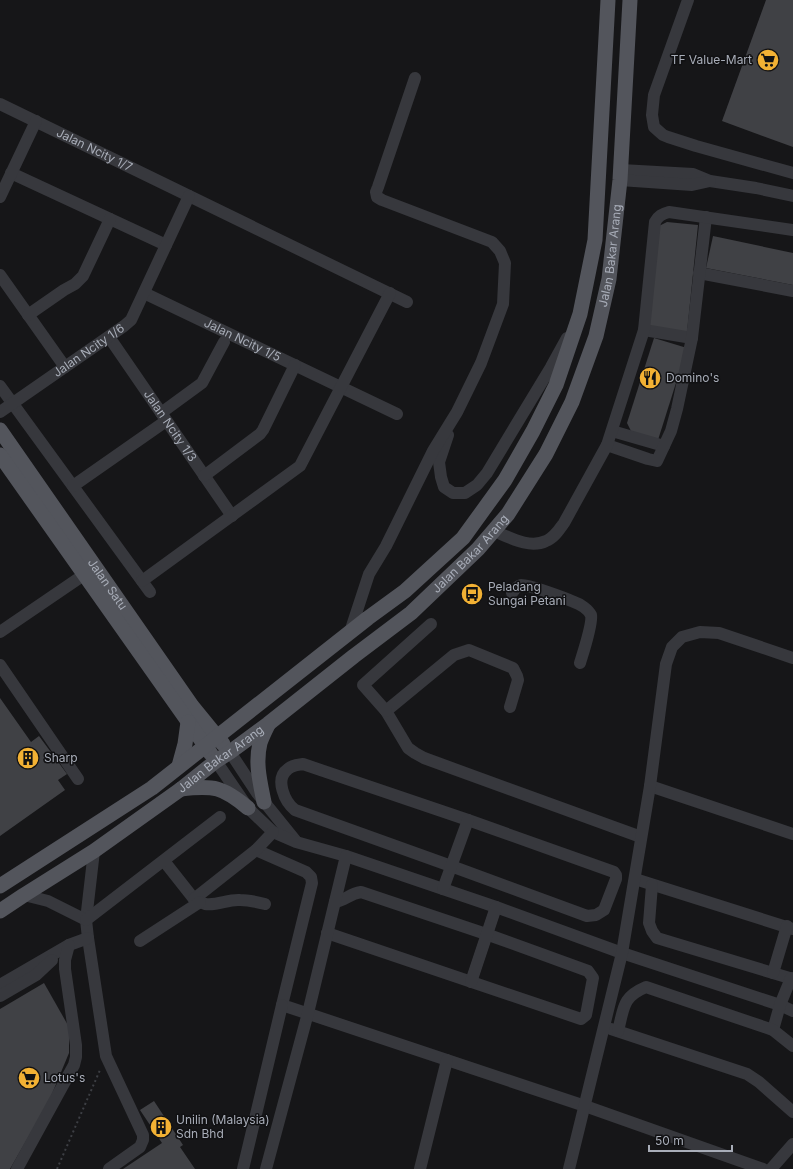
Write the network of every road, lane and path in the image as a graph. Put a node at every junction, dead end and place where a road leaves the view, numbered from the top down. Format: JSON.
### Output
{"nodes":[{"id":1,"x":608,"y":0,"type":"edge"},
{"id":2,"x":630,"y":0,"type":"edge"},
{"id":3,"x":688,"y":0,"type":"edge"},
{"id":4,"x":415,"y":78,"type":"dead end"},
{"id":5,"x":0,"y":104,"type":"edge"},
{"id":6,"x":36,"y":121,"type":"junction"},
{"id":7,"x":11,"y":173,"type":"junction"},
{"id":8,"x":793,"y":173,"type":"edge"},
{"id":9,"x":620,"y":175,"type":"junction"},
{"id":10,"x":189,"y":196,"type":"junction"},
{"id":11,"x":793,"y":196,"type":"edge"},
{"id":12,"x":0,"y":197,"type":"edge"},
{"id":13,"x":706,"y":217,"type":"junction"},
{"id":14,"x":110,"y":219,"type":"junction"},
{"id":15,"x":793,"y":230,"type":"edge"},
{"id":16,"x":166,"y":245,"type":"junction"},
{"id":17,"x":698,"y":273,"type":"junction"},
{"id":18,"x":0,"y":276,"type":"edge"},
{"id":19,"x":793,"y":291,"type":"edge"},
{"id":20,"x":144,"y":292,"type":"junction"},
{"id":21,"x":390,"y":293,"type":"junction"},
{"id":22,"x":407,"y":302,"type":"dead end"},
{"id":23,"x":580,"y":314,"type":"junction"},
{"id":24,"x":28,"y":315,"type":"junction"},
{"id":25,"x":644,"y":330,"type":"junction"},
{"id":26,"x":108,"y":337,"type":"junction"},
{"id":27,"x":692,"y":338,"type":"junction"},
{"id":28,"x":224,"y":342,"type":"dead end"},
{"id":29,"x":295,"y":365,"type":"junction"},
{"id":30,"x":65,"y":367,"type":"junction"},
{"id":31,"x":0,"y":386,"type":"edge"},
{"id":32,"x":340,"y":388,"type":"junction"},
{"id":33,"x":12,"y":403,"type":"junction"},
{"id":34,"x":0,"y":412,"type":"edge"},
{"id":35,"x":457,"y":412,"type":"junction"},
{"id":36,"x":397,"y":414,"type":"dead end"},
{"id":37,"x":164,"y":417,"type":"junction"},
{"id":38,"x":0,"y":430,"type":"edge"},
{"id":39,"x":612,"y":431,"type":"junction"},
{"id":40,"x":607,"y":445,"type":"junction"},
{"id":41,"x":664,"y":446,"type":"junction"},
{"id":42,"x":0,"y":455,"type":"edge"},
{"id":43,"x":204,"y":476,"type":"junction"},
{"id":44,"x":73,"y":486,"type":"junction"},
{"id":45,"x":232,"y":516,"type":"junction"},
{"id":46,"x":494,"y":531,"type":"junction"},
{"id":47,"x":90,"y":571,"type":"junction"},
{"id":48,"x":142,"y":581,"type":"junction"},
{"id":49,"x":150,"y":592,"type":"dead end"},
{"id":50,"x":512,"y":593,"type":"dead end"},
{"id":51,"x":431,"y":624,"type":"dead end"},
{"id":52,"x":0,"y":632,"type":"edge"},
{"id":53,"x":350,"y":632,"type":"junction"},
{"id":54,"x":793,"y":658,"type":"edge"},
{"id":55,"x":580,"y":663,"type":"dead end"},
{"id":56,"x":0,"y":665,"type":"edge"},
{"id":57,"x":192,"y":706,"type":"junction"},
{"id":58,"x":510,"y":706,"type":"dead end"},
{"id":59,"x":386,"y":711,"type":"junction"},
{"id":60,"x":240,"y":718,"type":"junction"},
{"id":61,"x":188,"y":722,"type":"junction"},
{"id":62,"x":268,"y":724,"type":"junction"},
{"id":63,"x":218,"y":736,"type":"junction"},
{"id":64,"x":205,"y":746,"type":"junction"},
{"id":65,"x":230,"y":752,"type":"junction"},
{"id":66,"x":216,"y":761,"type":"junction"},
{"id":67,"x":179,"y":766,"type":"junction"},
{"id":68,"x":78,"y":779,"type":"dead end"},
{"id":69,"x":650,"y":786,"type":"junction"},
{"id":70,"x":181,"y":789,"type":"junction"},
{"id":71,"x":264,"y":802,"type":"junction"},
{"id":72,"x":248,"y":808,"type":"junction"},
{"id":73,"x":220,"y":817,"type":"dead end"},
{"id":74,"x":468,"y":820,"type":"junction"},
{"id":75,"x":273,"y":832,"type":"junction"},
{"id":76,"x":793,"y":834,"type":"edge"},
{"id":77,"x":641,"y":837,"type":"junction"},
{"id":78,"x":296,"y":842,"type":"junction"},
{"id":79,"x":256,"y":850,"type":"junction"},
{"id":80,"x":94,"y":851,"type":"junction"},
{"id":81,"x":346,"y":856,"type":"junction"},
{"id":82,"x":164,"y":861,"type":"junction"},
{"id":83,"x":451,"y":866,"type":"junction"},
{"id":84,"x":635,"y":879,"type":"junction"},
{"id":85,"x":652,"y":885,"type":"junction"},
{"id":86,"x":0,"y":886,"type":"edge"},
{"id":87,"x":443,"y":889,"type":"junction"},
{"id":88,"x":24,"y":895,"type":"junction"},
{"id":89,"x":197,"y":900,"type":"junction"},
{"id":90,"x":335,"y":902,"type":"junction"},
{"id":91,"x":265,"y":904,"type":"dead end"},
{"id":92,"x":496,"y":907,"type":"junction"},
{"id":93,"x":0,"y":911,"type":"edge"},
{"id":94,"x":86,"y":920,"type":"junction"},
{"id":95,"x":790,"y":928,"type":"edge"},
{"id":96,"x":327,"y":933,"type":"junction"},
{"id":97,"x":486,"y":934,"type":"junction"},
{"id":98,"x":88,"y":938,"type":"junction"},
{"id":99,"x":140,"y":940,"type":"dead end"},
{"id":100,"x":69,"y":945,"type":"junction"},
{"id":101,"x":622,"y":953,"type":"junction"},
{"id":102,"x":773,"y":973,"type":"junction"},
{"id":103,"x":792,"y":979,"type":"edge"},
{"id":104,"x":470,"y":982,"type":"junction"},
{"id":105,"x":0,"y":984,"type":"edge"},
{"id":106,"x":0,"y":996,"type":"edge"},
{"id":107,"x":282,"y":1005,"type":"junction"},
{"id":108,"x":780,"y":1005,"type":"junction"},
{"id":109,"x":793,"y":1011,"type":"edge"},
{"id":110,"x":308,"y":1013,"type":"junction"},
{"id":111,"x":604,"y":1026,"type":"junction"},
{"id":112,"x":773,"y":1030,"type":"junction"},
{"id":113,"x":618,"y":1031,"type":"junction"},
{"id":114,"x":793,"y":1046,"type":"edge"},
{"id":115,"x":106,"y":1056,"type":"junction"},
{"id":116,"x":447,"y":1060,"type":"junction"},
{"id":117,"x":585,"y":1106,"type":"junction"},
{"id":118,"x":793,"y":1112,"type":"edge"},
{"id":119,"x":793,"y":1144,"type":"edge"},
{"id":120,"x":17,"y":1169,"type":"edge"},
{"id":121,"x":57,"y":1169,"type":"edge"},
{"id":122,"x":109,"y":1169,"type":"edge"},
{"id":123,"x":242,"y":1169,"type":"edge"},
{"id":124,"x":266,"y":1169,"type":"edge"},
{"id":125,"x":420,"y":1169,"type":"edge"},
{"id":126,"x":569,"y":1169,"type":"edge"},
{"id":127,"x":763,"y":1169,"type":"edge"},
{"id":128,"x":771,"y":1169,"type":"edge"}],
"edges":[{"from":1,"to":23,"type":"main road","name":"Jalan Bakar Arang"},
{"from":2,"to":9,"type":"main road","name":"Jalan Bakar Arang"},
{"from":3,"to":8,"type":"street"},
{"from":4,"to":35,"type":"street"},
{"from":5,"to":6,"type":"street","name":"Jalan Ncity 1/7"},
{"from":6,"to":7,"type":"street"},
{"from":6,"to":10,"type":"street","name":"Jalan Ncity 1/7"},
{"from":7,"to":12,"type":"street"},
{"from":7,"to":14,"type":"street"},
{"from":9,"to":11,"type":"street"},
{"from":9,"to":46,"type":"main road","name":"Jalan Bakar Arang"},
{"from":10,"to":16,"type":"street","name":"Jalan Ncity 1/6"},
{"from":10,"to":21,"type":"street","name":"Jalan Ncity 1/7"},
{"from":13,"to":15,"type":"street"},
{"from":13,"to":17,"type":"street"},
{"from":13,"to":25,"type":"street"},
{"from":14,"to":16,"type":"street"},
{"from":14,"to":24,"type":"street"},
{"from":16,"to":20,"type":"street","name":"Jalan Ncity 1/6"},
{"from":17,"to":19,"type":"street"},
{"from":17,"to":27,"type":"street"},
{"from":18,"to":24,"type":"street"},
{"from":20,"to":26,"type":"street","name":"Jalan Ncity 1/6"},
{"from":20,"to":29,"type":"street","name":"Jalan Ncity 1/5"},
{"from":21,"to":22,"type":"street","name":"Jalan Ncity 1/7"},
{"from":21,"to":32,"type":"street"},
{"from":23,"to":35,"type":"street"},
{"from":23,"to":53,"type":"main road","name":"Jalan Bakar Arang"},
{"from":24,"to":30,"type":"street"},
{"from":25,"to":27,"type":"street"},
{"from":25,"to":39,"type":"street"},
{"from":26,"to":30,"type":"street","name":"Jalan Ncity 1/6"},
{"from":26,"to":37,"type":"street","name":"Jalan Ncity 1/3"},
{"from":27,"to":41,"type":"street"},
{"from":28,"to":37,"type":"street"},
{"from":29,"to":32,"type":"street","name":"Jalan Ncity 1/5"},
{"from":29,"to":43,"type":"street"},
{"from":30,"to":33,"type":"street","name":"Jalan Ncity 1/6"},
{"from":31,"to":33,"type":"street"},
{"from":32,"to":36,"type":"street","name":"Jalan Ncity 1/5"},
{"from":32,"to":45,"type":"street"},
{"from":33,"to":34,"type":"street","name":"Jalan Ncity 1/6"},
{"from":33,"to":44,"type":"street"},
{"from":35,"to":53,"type":"street"},
{"from":37,"to":43,"type":"street","name":"Jalan Ncity 1/3"},
{"from":37,"to":44,"type":"street"},
{"from":38,"to":47,"type":"main road","name":"Jalan Satu"},
{"from":39,"to":40,"type":"street"},
{"from":39,"to":41,"type":"street"},
{"from":40,"to":41,"type":"street"},
{"from":40,"to":46,"type":"street"},
{"from":42,"to":47,"type":"main road","name":"Jalan Satu"},
{"from":43,"to":45,"type":"street","name":"Jalan Ncity 1/3"},
{"from":44,"to":48,"type":"street"},
{"from":45,"to":48,"type":"street"},
{"from":46,"to":62,"type":"main road","name":"Jalan Bakar Arang"},
{"from":47,"to":52,"type":"street"},
{"from":47,"to":57,"type":"main road","name":"Jalan Satu"},
{"from":47,"to":61,"type":"main road","name":"Jalan Satu"},
{"from":48,"to":49,"type":"street"},
{"from":50,"to":55,"type":"street"},
{"from":51,"to":59,"type":"street"},
{"from":53,"to":60,"type":"main road","name":"Jalan Bakar Arang"},
{"from":54,"to":69,"type":"street"},
{"from":56,"to":68,"type":"street"},
{"from":57,"to":60,"type":"main road"},
{"from":57,"to":63,"type":"main road","name":"Jalan Satu"},
{"from":58,"to":59,"type":"street"},
{"from":59,"to":77,"type":"street"},
{"from":60,"to":63,"type":"main road","name":"Jalan Bakar Arang"},
{"from":61,"to":64,"type":"main road","name":"Jalan Satu"},
{"from":61,"to":67,"type":"main road"},
{"from":62,"to":65,"type":"main road","name":"Jalan Bakar Arang"},
{"from":62,"to":71,"type":"main road"},
{"from":63,"to":64,"type":"main road","name":"Jalan Bakar Arang"},
{"from":63,"to":65,"type":"main road","name":"Jalan Satu"},
{"from":64,"to":66,"type":"main road","name":"Jalan Satu"},
{"from":64,"to":67,"type":"main road","name":"Jalan Bakar Arang"},
{"from":65,"to":66,"type":"main road","name":"Jalan Bakar Arang"},
{"from":65,"to":71,"type":"street"},
{"from":66,"to":70,"type":"main road","name":"Jalan Bakar Arang"},
{"from":66,"to":72,"type":"street"},
{"from":67,"to":86,"type":"main road","name":"Jalan Bakar Arang"},
{"from":69,"to":76,"type":"street"},
{"from":69,"to":77,"type":"street"},
{"from":70,"to":72,"type":"main road"},
{"from":70,"to":80,"type":"main road","name":"Jalan Bakar Arang"},
{"from":71,"to":78,"type":"street"},
{"from":72,"to":75,"type":"street"},
{"from":73,"to":82,"type":"street"},
{"from":74,"to":83,"type":"street"},
{"from":74,"to":83,"type":"street"},
{"from":74,"to":83,"type":"street"},
{"from":75,"to":78,"type":"street"},
{"from":75,"to":79,"type":"street"},
{"from":77,"to":84,"type":"street"},
{"from":78,"to":81,"type":"street"},
{"from":79,"to":89,"type":"street"},
{"from":79,"to":107,"type":"street"},
{"from":80,"to":88,"type":"main road","name":"Jalan Bakar Arang"},
{"from":80,"to":94,"type":"street"},
{"from":81,"to":87,"type":"street"},
{"from":81,"to":90,"type":"street"},
{"from":82,"to":89,"type":"street"},
{"from":82,"to":94,"type":"street"},
{"from":83,"to":87,"type":"street"},
{"from":84,"to":85,"type":"street"},
{"from":84,"to":101,"type":"street"},
{"from":85,"to":95,"type":"street"},
{"from":85,"to":102,"type":"street"},
{"from":87,"to":92,"type":"street"},
{"from":88,"to":93,"type":"main road","name":"Jalan Bakar Arang"},
{"from":88,"to":94,"type":"street"},
{"from":89,"to":91,"type":"street"},
{"from":89,"to":99,"type":"street"},
{"from":90,"to":96,"type":"street"},
{"from":90,"to":97,"type":"street"},
{"from":92,"to":97,"type":"street"},
{"from":92,"to":101,"type":"street"},
{"from":94,"to":98,"type":"street"},
{"from":95,"to":102,"type":"street"},
{"from":96,"to":104,"type":"street"},
{"from":96,"to":110,"type":"street"},
{"from":97,"to":104,"type":"street"},
{"from":97,"to":104,"type":"street"},
{"from":98,"to":100,"type":"street"},
{"from":98,"to":115,"type":"street"},
{"from":100,"to":105,"type":"street"},
{"from":100,"to":106,"type":"street"},
{"from":100,"to":120,"type":"street"},
{"from":101,"to":108,"type":"street"},
{"from":101,"to":111,"type":"street"},
{"from":102,"to":103,"type":"street"},
{"from":103,"to":108,"type":"street"},
{"from":107,"to":110,"type":"street"},
{"from":107,"to":123,"type":"street"},
{"from":108,"to":109,"type":"street"},
{"from":108,"to":112,"type":"street"},
{"from":110,"to":116,"type":"street"},
{"from":110,"to":124,"type":"street"},
{"from":111,"to":113,"type":"street"},
{"from":111,"to":117,"type":"street"},
{"from":112,"to":113,"type":"street"},
{"from":112,"to":114,"type":"street"},
{"from":113,"to":118,"type":"street"},
{"from":115,"to":121,"type":"path"},
{"from":115,"to":122,"type":"street"},
{"from":116,"to":117,"type":"street"},
{"from":116,"to":125,"type":"street"},
{"from":117,"to":126,"type":"street"},
{"from":117,"to":127,"type":"street"},
{"from":119,"to":128,"type":"street"}]}
